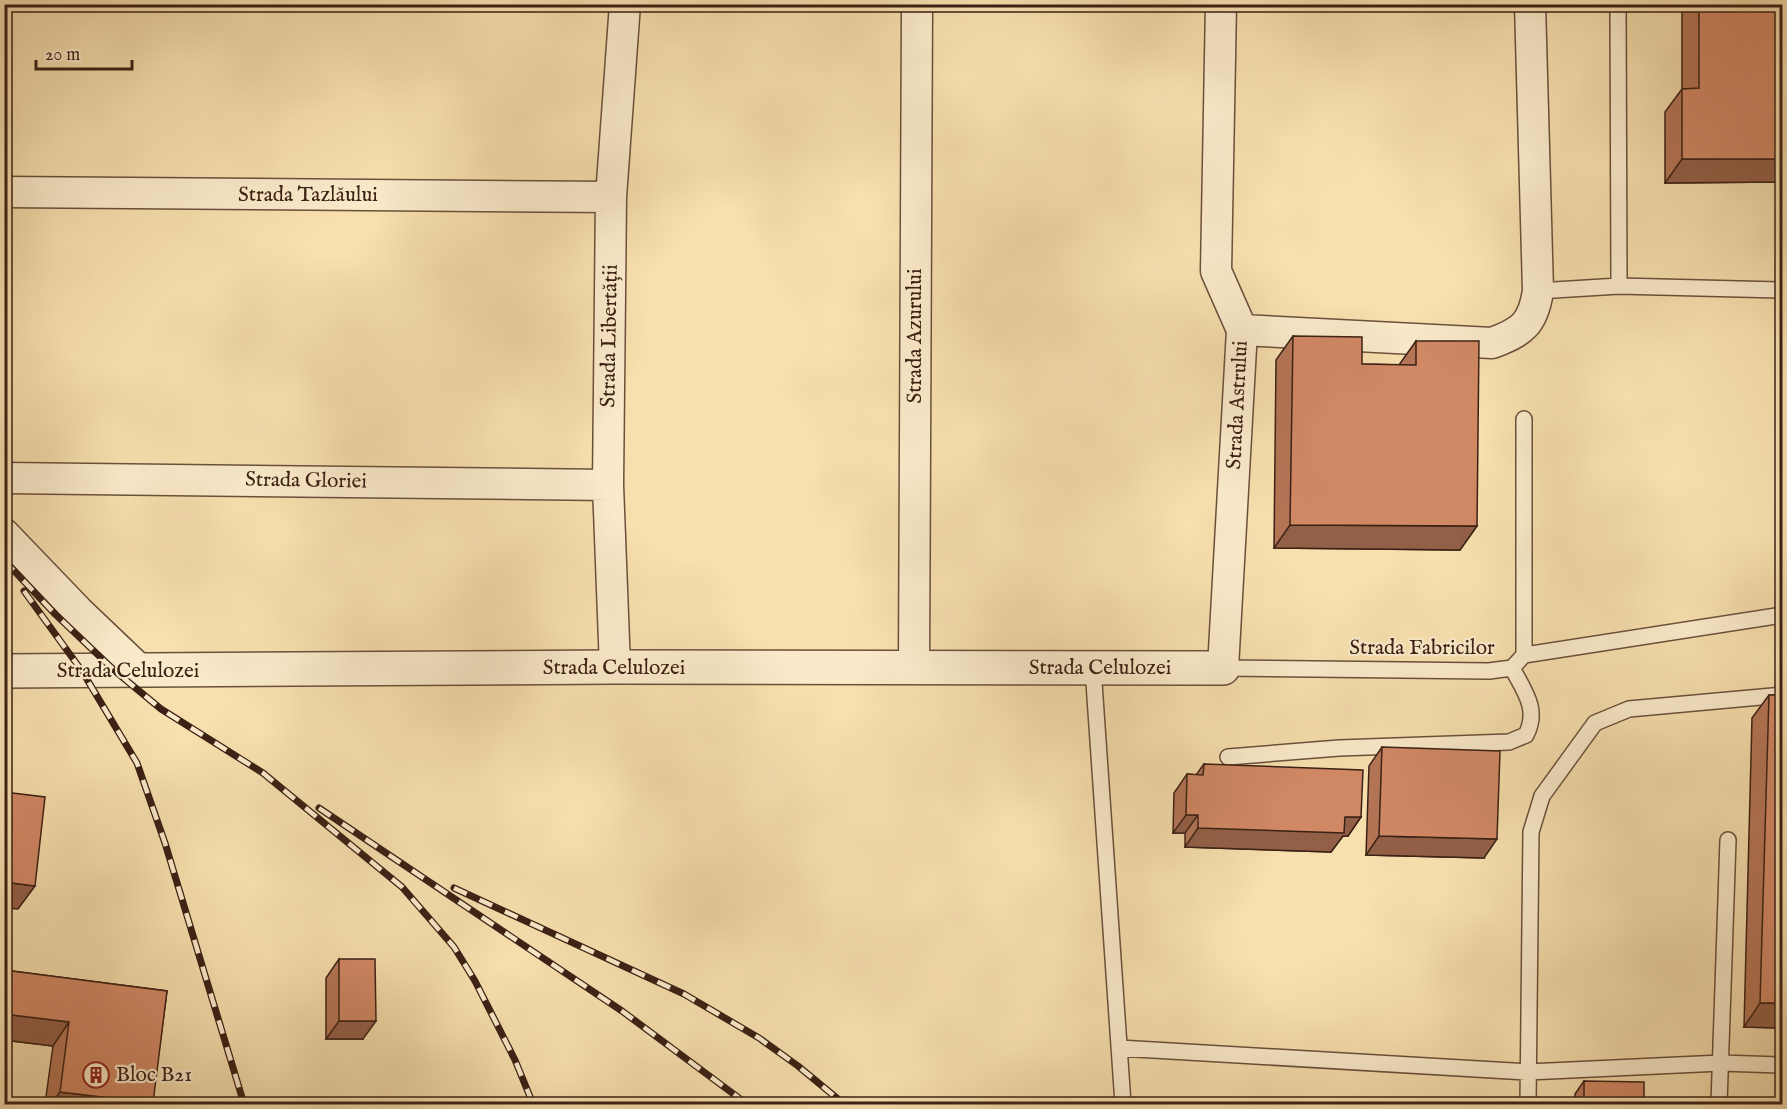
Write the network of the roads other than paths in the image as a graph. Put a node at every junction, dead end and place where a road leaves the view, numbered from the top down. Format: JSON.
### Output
{"nodes":[{"id":1,"x":625,"y":4,"type":"edge"},
{"id":2,"x":917,"y":4,"type":"edge"},
{"id":3,"x":1221,"y":4,"type":"edge"},
{"id":4,"x":1530,"y":4,"type":"edge"},
{"id":5,"x":1618,"y":4,"type":"edge"},
{"id":6,"x":4,"y":192,"type":"edge"},
{"id":7,"x":611,"y":197,"type":"junction"},
{"id":8,"x":1619,"y":286,"type":"junction"},
{"id":9,"x":1782,"y":290,"type":"edge"},
{"id":10,"x":1538,"y":291,"type":"junction"},
{"id":11,"x":1242,"y":330,"type":"junction"},
{"id":12,"x":1524,"y":419,"type":"dead end"},
{"id":13,"x":4,"y":478,"type":"edge"},
{"id":14,"x":608,"y":485,"type":"junction"},
{"id":15,"x":4,"y":534,"type":"edge"},
{"id":16,"x":1782,"y":615,"type":"edge"},
{"id":17,"x":1524,"y":655,"type":"junction"},
{"id":18,"x":615,"y":667,"type":"junction"},
{"id":19,"x":914,"y":668,"type":"junction"},
{"id":20,"x":1093,"y":668,"type":"junction"},
{"id":21,"x":1223,"y":668,"type":"junction"},
{"id":22,"x":1512,"y":668,"type":"junction"},
{"id":23,"x":4,"y":671,"type":"edge"},
{"id":24,"x":141,"y":671,"type":"junction"},
{"id":25,"x":1782,"y":695,"type":"edge"},
{"id":26,"x":1228,"y":756,"type":"dead end"},
{"id":27,"x":1728,"y":840,"type":"dead end"},
{"id":28,"x":1119,"y":1048,"type":"junction"},
{"id":29,"x":1721,"y":1063,"type":"junction"},
{"id":30,"x":1782,"y":1065,"type":"edge"},
{"id":31,"x":1528,"y":1072,"type":"junction"},
{"id":32,"x":1123,"y":1104,"type":"edge"},
{"id":33,"x":1528,"y":1104,"type":"edge"},
{"id":34,"x":1719,"y":1104,"type":"edge"}],
"edges":[{"from":1,"to":7,"type":"street","name":"Strada Libertății"},
{"from":2,"to":19,"type":"street","name":"Strada Azurului"},
{"from":3,"to":11,"type":"street","name":"Strada Astrului"},
{"from":4,"to":10,"type":"street"},
{"from":5,"to":8,"type":"lane"},
{"from":6,"to":7,"type":"street","name":"Strada Tazlăului"},
{"from":7,"to":14,"type":"street","name":"Strada Libertății"},
{"from":8,"to":9,"type":"lane"},
{"from":8,"to":10,"type":"lane"},
{"from":10,"to":11,"type":"street"},
{"from":11,"to":21,"type":"street","name":"Strada Astrului"},
{"from":12,"to":17,"type":"lane","name":"Strada Fabricilor"},
{"from":13,"to":14,"type":"street","name":"Strada Gloriei"},
{"from":14,"to":18,"type":"street","name":"Strada Libertății"},
{"from":15,"to":24,"type":"street"},
{"from":16,"to":17,"type":"lane"},
{"from":17,"to":22,"type":"lane","name":"Strada Fabricilor"},
{"from":18,"to":19,"type":"street","name":"Strada Celulozei"},
{"from":18,"to":24,"type":"street","name":"Strada Celulozei"},
{"from":19,"to":20,"type":"street","name":"Strada Celulozei"},
{"from":20,"to":21,"type":"street","name":"Strada Celulozei"},
{"from":20,"to":28,"type":"lane"},
{"from":21,"to":22,"type":"lane","name":"Strada Fabricilor"},
{"from":22,"to":26,"type":"lane"},
{"from":23,"to":24,"type":"street","name":"Strada Celulozei"},
{"from":25,"to":31,"type":"lane"},
{"from":27,"to":29,"type":"lane"},
{"from":28,"to":31,"type":"lane"},
{"from":28,"to":32,"type":"lane"},
{"from":29,"to":30,"type":"lane"},
{"from":29,"to":31,"type":"lane"},
{"from":29,"to":34,"type":"lane"},
{"from":31,"to":33,"type":"lane"}]}
